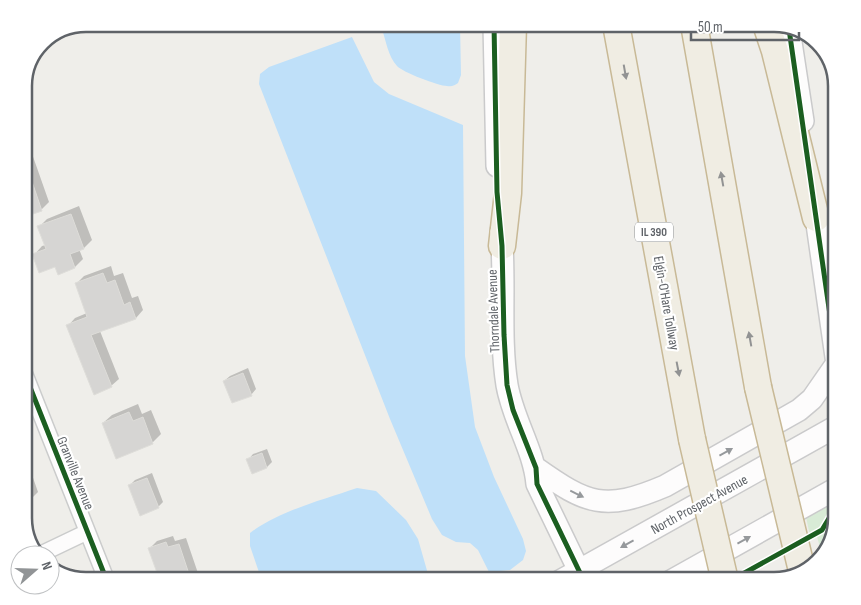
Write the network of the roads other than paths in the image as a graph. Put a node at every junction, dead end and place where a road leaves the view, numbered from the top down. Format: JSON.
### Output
{"nodes":[{"id":1,"x":494,"y":32,"type":"edge"},
{"id":2,"x":513,"y":32,"type":"edge"},
{"id":3,"x":617,"y":32,"type":"edge"},
{"id":4,"x":695,"y":32,"type":"edge"},
{"id":5,"x":769,"y":32,"type":"edge"},
{"id":6,"x":790,"y":35,"type":"edge"},
{"id":7,"x":816,"y":218,"type":"junction"},
{"id":8,"x":502,"y":246,"type":"junction"},
{"id":9,"x":828,"y":293,"type":"edge"},
{"id":10,"x":828,"y":376,"type":"edge"},
{"id":11,"x":33,"y":394,"type":"edge"},
{"id":12,"x":828,"y":431,"type":"edge"},
{"id":13,"x":536,"y":468,"type":"junction"},
{"id":14,"x":828,"y":493,"type":"edge"},
{"id":15,"x":88,"y":532,"type":"junction"},
{"id":16,"x":60,"y":545,"type":"edge"},
{"id":17,"x":801,"y":565,"type":"edge"},
{"id":18,"x":104,"y":572,"type":"edge"},
{"id":19,"x":579,"y":572,"type":"edge"},
{"id":20,"x":588,"y":572,"type":"edge"},
{"id":21,"x":687,"y":572,"type":"edge"},
{"id":22,"x":723,"y":572,"type":"edge"}],
"edges":[{"from":1,"to":8,"type":"street","name":"Thorndale Avenue"},
{"from":2,"to":8,"type":"highway"},
{"from":3,"to":22,"type":"highway","name":"Elgin-O'Hare Tollway","number":"IL 390","one_way":true,"bridge":true},
{"from":17,"to":4,"type":"highway","one_way":true,"bridge":true},
{"from":5,"to":7,"type":"highway"},
{"from":6,"to":7,"type":"street"},
{"from":7,"to":9,"type":"street"},
{"from":8,"to":13,"type":"street","name":"Thorndale Avenue"},
{"from":13,"to":10,"type":"street","one_way":true},
{"from":11,"to":15,"type":"street","name":"Granville Avenue"},
{"from":12,"to":20,"type":"street","name":"North Prospect Avenue","one_way":true},
{"from":13,"to":19,"type":"street","name":"Thorndale Avenue"},
{"from":21,"to":14,"type":"street","one_way":true},
{"from":15,"to":16,"type":"street"},
{"from":15,"to":18,"type":"street","name":"Granville Avenue"}]}
